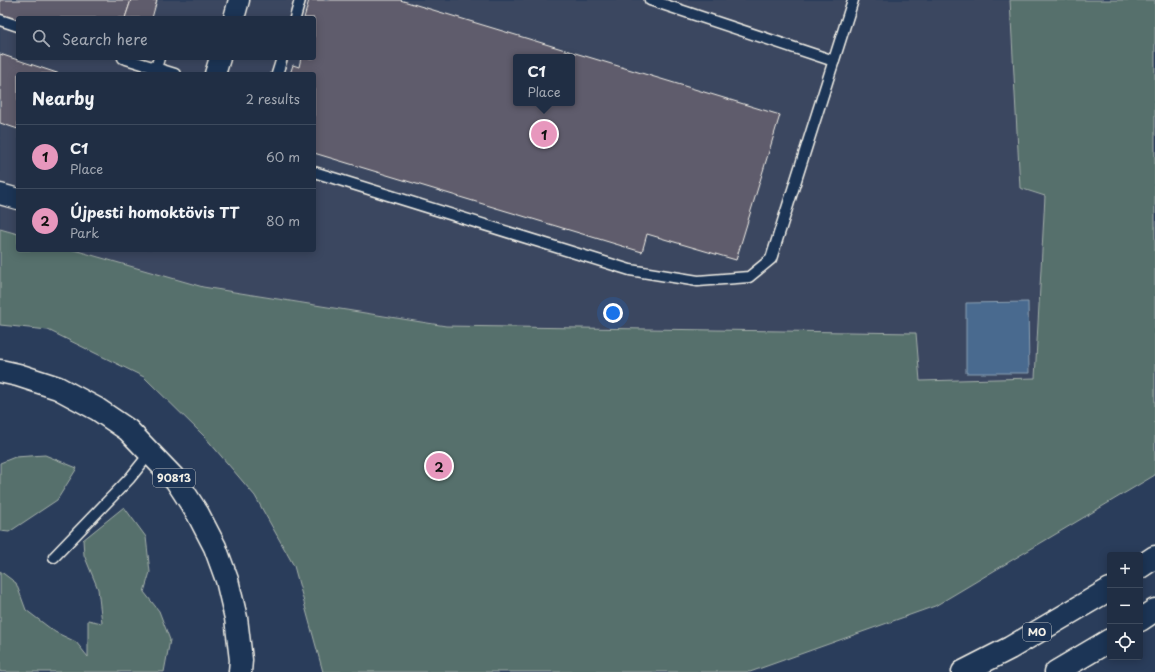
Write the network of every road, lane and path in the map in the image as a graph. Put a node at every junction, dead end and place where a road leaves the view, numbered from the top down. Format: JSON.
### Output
{"nodes":[{"id":1,"x":300,"y":0,"type":"edge"},
{"id":2,"x":650,"y":0,"type":"edge"},
{"id":3,"x":853,"y":0,"type":"edge"},
{"id":4,"x":296,"y":16,"type":"edge"},
{"id":5,"x":0,"y":20,"type":"edge"},
{"id":6,"x":16,"y":25,"type":"edge"},
{"id":7,"x":130,"y":60,"type":"edge"},
{"id":8,"x":158,"y":60,"type":"edge"},
{"id":9,"x":219,"y":60,"type":"edge"},
{"id":10,"x":281,"y":60,"type":"edge"},
{"id":11,"x":834,"y":61,"type":"junction"},
{"id":12,"x":156,"y":68,"type":"junction"},
{"id":13,"x":169,"y":72,"type":"edge"},
{"id":14,"x":216,"y":72,"type":"edge"},
{"id":15,"x":278,"y":72,"type":"edge"},
{"id":16,"x":316,"y":173,"type":"edge"},
{"id":17,"x":0,"y":194,"type":"edge"},
{"id":18,"x":16,"y":198,"type":"edge"},
{"id":19,"x":0,"y":371,"type":"edge"},
{"id":20,"x":150,"y":453,"type":"junction"},
{"id":21,"x":54,"y":557,"type":"dead end"},
{"id":22,"x":1155,"y":557,"type":"edge"},
{"id":23,"x":1143,"y":565,"type":"edge"},
{"id":24,"x":1107,"y":591,"type":"edge"},
{"id":25,"x":1155,"y":610,"type":"edge"},
{"id":26,"x":1143,"y":618,"type":"edge"},
{"id":27,"x":1107,"y":642,"type":"edge"},
{"id":28,"x":240,"y":672,"type":"edge"},
{"id":29,"x":963,"y":672,"type":"edge"},
{"id":30,"x":1056,"y":672,"type":"edge"}],
"edges":[{"from":1,"to":4,"type":"lane"},
{"from":2,"to":11,"type":"lane"},
{"from":3,"to":11,"type":"lane"},
{"from":5,"to":6,"type":"lane"},
{"from":7,"to":12,"type":"lane"},
{"from":8,"to":12,"type":"lane"},
{"from":9,"to":14,"type":"street"},
{"from":10,"to":15,"type":"lane"},
{"from":11,"to":16,"type":"lane"},
{"from":12,"to":13,"type":"lane"},
{"from":17,"to":18,"type":"street"},
{"from":19,"to":20,"type":"highway","number":"90813"},
{"from":20,"to":21,"type":"lane"},
{"from":20,"to":28,"type":"highway","number":"90813"},
{"from":22,"to":23,"type":"highway"},
{"from":24,"to":29,"type":"highway","number":"M0"},
{"from":25,"to":26,"type":"highway"},
{"from":27,"to":30,"type":"highway"}]}
